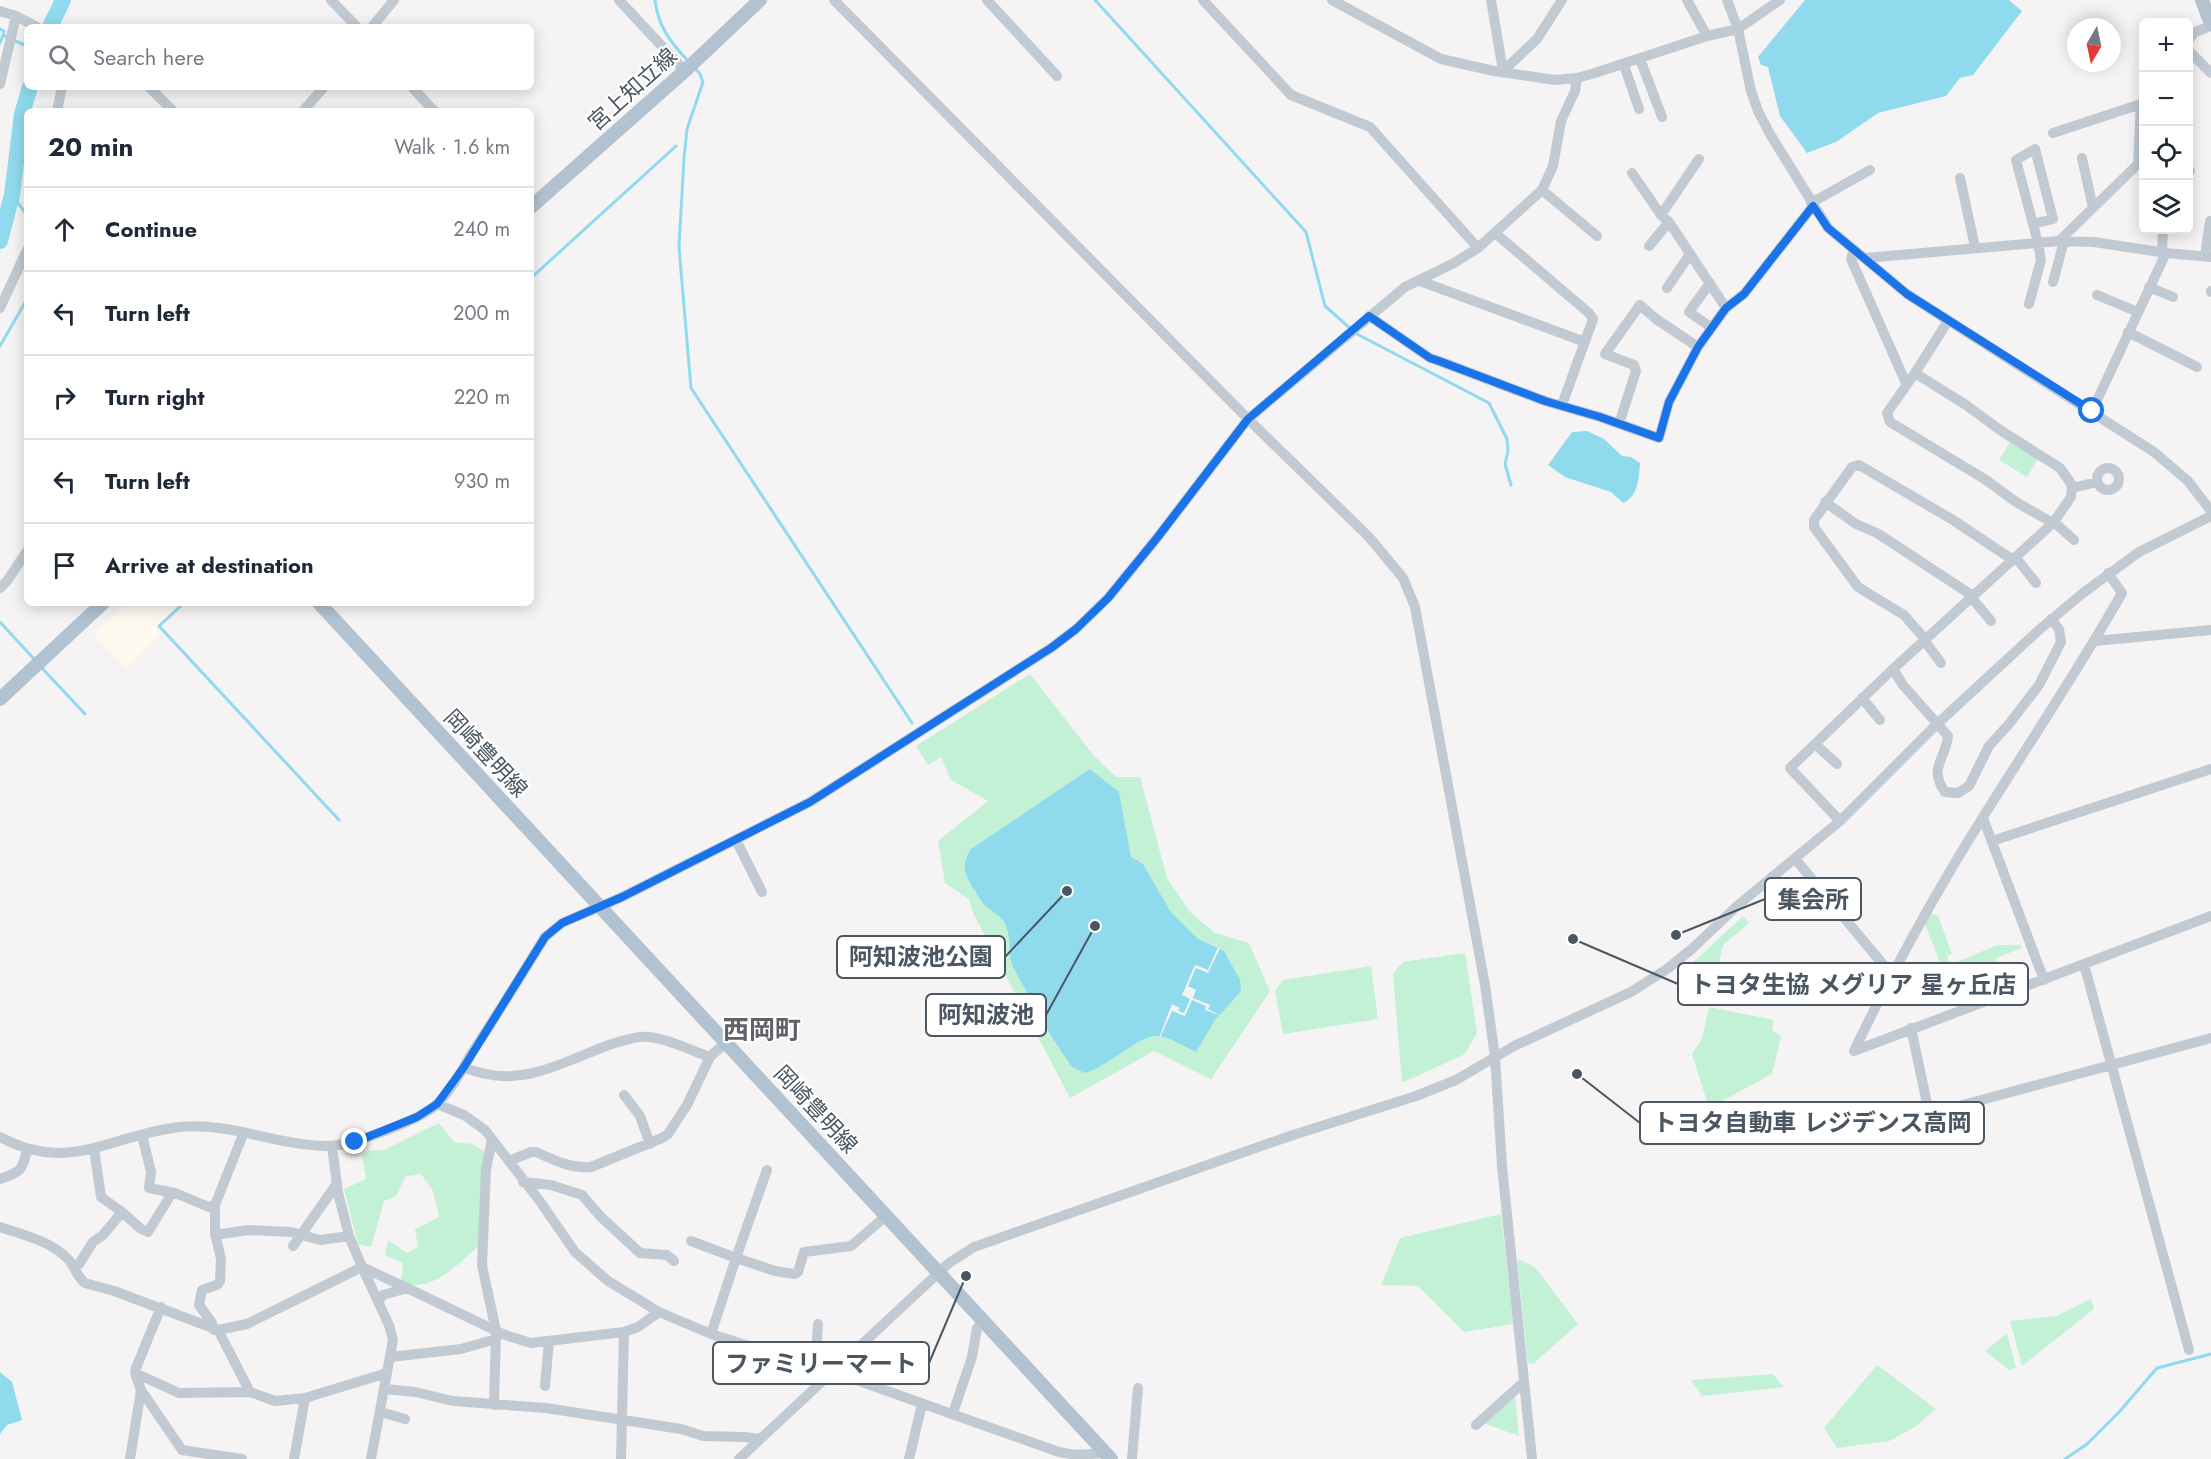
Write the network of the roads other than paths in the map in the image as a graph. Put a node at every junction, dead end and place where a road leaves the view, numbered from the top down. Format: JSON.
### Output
{"nodes":[{"id":1,"x":331,"y":0,"type":"edge"},
{"id":2,"x":394,"y":0,"type":"edge"},
{"id":3,"x":619,"y":0,"type":"edge"},
{"id":4,"x":760,"y":0,"type":"edge"},
{"id":5,"x":834,"y":0,"type":"edge"},
{"id":6,"x":987,"y":0,"type":"edge"},
{"id":7,"x":1203,"y":0,"type":"edge"},
{"id":8,"x":1332,"y":0,"type":"edge"},
{"id":9,"x":1491,"y":0,"type":"edge"},
{"id":10,"x":1562,"y":0,"type":"edge"},
{"id":11,"x":1688,"y":0,"type":"edge"},
{"id":12,"x":1727,"y":0,"type":"edge"},
{"id":13,"x":1780,"y":0,"type":"edge"},
{"id":14,"x":2202,"y":0,"type":"edge"},
{"id":15,"x":0,"y":11,"type":"edge"},
{"id":16,"x":16,"y":16,"type":"junction"},
{"id":17,"x":30,"y":24,"type":"edge"},
{"id":18,"x":354,"y":24,"type":"edge"},
{"id":19,"x":374,"y":24,"type":"edge"},
{"id":20,"x":2211,"y":25,"type":"edge"},
{"id":21,"x":1738,"y":29,"type":"junction"},
{"id":22,"x":2193,"y":35,"type":"edge"},
{"id":23,"x":1707,"y":36,"type":"junction"},
{"id":24,"x":2193,"y":53,"type":"edge"},
{"id":25,"x":1640,"y":59,"type":"junction"},
{"id":26,"x":1624,"y":65,"type":"junction"},
{"id":27,"x":685,"y":71,"type":"junction"},
{"id":28,"x":1503,"y":71,"type":"junction"},
{"id":29,"x":2211,"y":73,"type":"edge"},
{"id":30,"x":1057,"y":76,"type":"dead end"},
{"id":31,"x":1576,"y":78,"type":"junction"},
{"id":32,"x":0,"y":84,"type":"edge"},
{"id":33,"x":61,"y":90,"type":"edge"},
{"id":34,"x":151,"y":90,"type":"edge"},
{"id":35,"x":321,"y":90,"type":"edge"},
{"id":36,"x":415,"y":90,"type":"edge"},
{"id":37,"x":58,"y":108,"type":"edge"},
{"id":38,"x":170,"y":108,"type":"edge"},
{"id":39,"x":306,"y":108,"type":"edge"},
{"id":40,"x":431,"y":108,"type":"edge"},
{"id":41,"x":1639,"y":109,"type":"dead end"},
{"id":42,"x":1662,"y":117,"type":"dead end"},
{"id":43,"x":2141,"y":126,"type":"edge"},
{"id":44,"x":2054,"y":134,"type":"dead end"},
{"id":45,"x":2082,"y":158,"type":"dead end"},
{"id":46,"x":1699,"y":159,"type":"dead end"},
{"id":47,"x":2139,"y":165,"type":"edge"},
{"id":48,"x":1870,"y":170,"type":"dead end"},
{"id":49,"x":1632,"y":173,"type":"dead end"},
{"id":50,"x":1960,"y":178,"type":"dead end"},
{"id":51,"x":1542,"y":190,"type":"junction"},
{"id":52,"x":534,"y":204,"type":"edge"},
{"id":53,"x":1812,"y":204,"type":"junction"},
{"id":54,"x":2092,"y":208,"type":"junction"},
{"id":55,"x":1665,"y":219,"type":"junction"},
{"id":56,"x":2210,"y":221,"type":"edge"},
{"id":57,"x":2033,"y":224,"type":"dead end"},
{"id":58,"x":1495,"y":233,"type":"junction"},
{"id":59,"x":2163,"y":234,"type":"edge"},
{"id":60,"x":1597,"y":236,"type":"dead end"},
{"id":61,"x":2061,"y":241,"type":"junction"},
{"id":62,"x":2038,"y":243,"type":"junction"},
{"id":63,"x":1648,"y":246,"type":"dead end"},
{"id":64,"x":1975,"y":247,"type":"junction"},
{"id":65,"x":1478,"y":248,"type":"junction"},
{"id":66,"x":1854,"y":249,"type":"junction"},
{"id":67,"x":2164,"y":252,"type":"junction"},
{"id":68,"x":1690,"y":254,"type":"junction"},
{"id":69,"x":24,"y":256,"type":"edge"},
{"id":70,"x":2208,"y":256,"type":"edge"},
{"id":71,"x":1864,"y":258,"type":"junction"},
{"id":72,"x":1420,"y":281,"type":"junction"},
{"id":73,"x":2053,"y":282,"type":"dead end"},
{"id":74,"x":1710,"y":283,"type":"junction"},
{"id":75,"x":2150,"y":286,"type":"junction"},
{"id":76,"x":1667,"y":288,"type":"dead end"},
{"id":77,"x":2097,"y":294,"type":"dead end"},
{"id":78,"x":2173,"y":297,"type":"dead end"},
{"id":79,"x":2029,"y":304,"type":"dead end"},
{"id":80,"x":0,"y":308,"type":"edge"},
{"id":81,"x":1726,"y":308,"type":"junction"},
{"id":82,"x":2138,"y":312,"type":"junction"},
{"id":83,"x":1369,"y":316,"type":"junction"},
{"id":84,"x":1948,"y":321,"type":"junction"},
{"id":85,"x":1712,"y":328,"type":"junction"},
{"id":86,"x":2128,"y":332,"type":"junction"},
{"id":87,"x":1586,"y":342,"type":"junction"},
{"id":88,"x":1698,"y":347,"type":"junction"},
{"id":89,"x":2197,"y":367,"type":"dead end"},
{"id":90,"x":1915,"y":373,"type":"junction"},
{"id":91,"x":1906,"y":383,"type":"junction"},
{"id":92,"x":1562,"y":405,"type":"junction"},
{"id":93,"x":2092,"y":411,"type":"junction"},
{"id":94,"x":1248,"y":419,"type":"junction"},
{"id":95,"x":1619,"y":424,"type":"junction"},
{"id":96,"x":2097,"y":482,"type":"dead end"},
{"id":97,"x":2072,"y":488,"type":"junction"},
{"id":98,"x":1825,"y":502,"type":"junction"},
{"id":99,"x":2211,"y":511,"type":"edge"},
{"id":100,"x":2211,"y":516,"type":"edge"},
{"id":101,"x":2053,"y":523,"type":"junction"},
{"id":102,"x":2074,"y":540,"type":"dead end"},
{"id":103,"x":24,"y":556,"type":"edge"},
{"id":104,"x":2014,"y":559,"type":"junction"},
{"id":105,"x":2108,"y":573,"type":"junction"},
{"id":106,"x":2036,"y":583,"type":"dead end"},
{"id":107,"x":0,"y":588,"type":"edge"},
{"id":108,"x":1972,"y":596,"type":"junction"},
{"id":109,"x":100,"y":606,"type":"edge"},
{"id":110,"x":322,"y":606,"type":"edge"},
{"id":111,"x":2051,"y":619,"type":"junction"},
{"id":112,"x":1991,"y":621,"type":"dead end"},
{"id":113,"x":2211,"y":630,"type":"edge"},
{"id":114,"x":1925,"y":640,"type":"junction"},
{"id":115,"x":2095,"y":641,"type":"junction"},
{"id":116,"x":1941,"y":663,"type":"dead end"},
{"id":117,"x":1893,"y":669,"type":"junction"},
{"id":118,"x":0,"y":699,"type":"edge"},
{"id":119,"x":1862,"y":699,"type":"junction"},
{"id":120,"x":1880,"y":720,"type":"dead end"},
{"id":121,"x":1936,"y":725,"type":"junction"},
{"id":122,"x":1815,"y":744,"type":"junction"},
{"id":123,"x":1837,"y":764,"type":"dead end"},
{"id":124,"x":2211,"y":769,"type":"edge"},
{"id":125,"x":1983,"y":818,"type":"junction"},
{"id":126,"x":1840,"y":821,"type":"junction"},
{"id":127,"x":736,"y":840,"type":"junction"},
{"id":128,"x":1992,"y":841,"type":"junction"},
{"id":129,"x":1796,"y":860,"type":"junction"},
{"id":130,"x":762,"y":892,"type":"dead end"},
{"id":131,"x":599,"y":907,"type":"junction"},
{"id":132,"x":2211,"y":916,"type":"edge"},
{"id":133,"x":2084,"y":964,"type":"junction"},
{"id":134,"x":1891,"y":974,"type":"junction"},
{"id":135,"x":2044,"y":980,"type":"junction"},
{"id":136,"x":1911,"y":1028,"type":"junction"},
{"id":137,"x":2211,"y":1038,"type":"edge"},
{"id":138,"x":725,"y":1043,"type":"junction"},
{"id":139,"x":710,"y":1057,"type":"junction"},
{"id":140,"x":1495,"y":1057,"type":"junction"},
{"id":141,"x":2112,"y":1065,"type":"junction"},
{"id":142,"x":464,"y":1067,"type":"junction"},
{"id":143,"x":624,"y":1095,"type":"dead end"},
{"id":144,"x":437,"y":1104,"type":"junction"},
{"id":145,"x":1948,"y":1109,"type":"dead end"},
{"id":146,"x":1929,"y":1113,"type":"dead end"},
{"id":147,"x":244,"y":1132,"type":"junction"},
{"id":148,"x":142,"y":1135,"type":"junction"},
{"id":149,"x":0,"y":1137,"type":"edge"},
{"id":150,"x":492,"y":1139,"type":"junction"},
{"id":151,"x":650,"y":1144,"type":"junction"},
{"id":152,"x":332,"y":1146,"type":"junction"},
{"id":153,"x":94,"y":1148,"type":"junction"},
{"id":154,"x":27,"y":1150,"type":"junction"},
{"id":155,"x":508,"y":1161,"type":"junction"},
{"id":156,"x":767,"y":1170,"type":"dead end"},
{"id":157,"x":0,"y":1179,"type":"edge"},
{"id":158,"x":523,"y":1182,"type":"junction"},
{"id":159,"x":336,"y":1185,"type":"junction"},
{"id":160,"x":172,"y":1193,"type":"junction"},
{"id":161,"x":215,"y":1205,"type":"junction"},
{"id":162,"x":122,"y":1212,"type":"junction"},
{"id":163,"x":886,"y":1216,"type":"junction"},
{"id":164,"x":0,"y":1227,"type":"edge"},
{"id":165,"x":301,"y":1233,"type":"junction"},
{"id":166,"x":215,"y":1235,"type":"junction"},
{"id":167,"x":349,"y":1236,"type":"junction"},
{"id":168,"x":691,"y":1241,"type":"dead end"},
{"id":169,"x":293,"y":1246,"type":"dead end"},
{"id":170,"x":736,"y":1258,"type":"junction"},
{"id":171,"x":674,"y":1261,"type":"dead end"},
{"id":172,"x":362,"y":1267,"type":"junction"},
{"id":173,"x":74,"y":1268,"type":"junction"},
{"id":174,"x":939,"y":1273,"type":"junction"},
{"id":175,"x":407,"y":1288,"type":"junction"},
{"id":176,"x":378,"y":1302,"type":"junction"},
{"id":177,"x":161,"y":1307,"type":"junction"},
{"id":178,"x":659,"y":1312,"type":"junction"},
{"id":179,"x":984,"y":1321,"type":"junction"},
{"id":180,"x":818,"y":1324,"type":"dead end"},
{"id":181,"x":216,"y":1330,"type":"junction"},
{"id":182,"x":624,"y":1332,"type":"junction"},
{"id":183,"x":711,"y":1334,"type":"junction"},
{"id":184,"x":496,"y":1335,"type":"junction"},
{"id":185,"x":549,"y":1341,"type":"junction"},
{"id":186,"x":2189,"y":1350,"type":"dead end"},
{"id":187,"x":390,"y":1357,"type":"junction"},
{"id":188,"x":815,"y":1367,"type":"junction"},
{"id":189,"x":135,"y":1373,"type":"junction"},
{"id":190,"x":387,"y":1373,"type":"junction"},
{"id":191,"x":832,"y":1373,"type":"junction"},
{"id":192,"x":1524,"y":1382,"type":"junction"},
{"id":193,"x":545,"y":1386,"type":"dead end"},
{"id":194,"x":1138,"y":1388,"type":"dead end"},
{"id":195,"x":385,"y":1389,"type":"junction"},
{"id":196,"x":141,"y":1390,"type":"junction"},
{"id":197,"x":250,"y":1392,"type":"junction"},
{"id":198,"x":305,"y":1398,"type":"junction"},
{"id":199,"x":922,"y":1404,"type":"junction"},
{"id":200,"x":494,"y":1405,"type":"junction"},
{"id":201,"x":381,"y":1412,"type":"junction"},
{"id":202,"x":953,"y":1413,"type":"junction"},
{"id":203,"x":405,"y":1419,"type":"dead end"},
{"id":204,"x":621,"y":1420,"type":"junction"},
{"id":205,"x":1476,"y":1425,"type":"dead end"},
{"id":206,"x":760,"y":1439,"type":"junction"},
{"id":207,"x":185,"y":1455,"type":"edge"},
{"id":208,"x":1108,"y":1456,"type":"edge"},
{"id":209,"x":130,"y":1459,"type":"edge"},
{"id":210,"x":242,"y":1459,"type":"edge"},
{"id":211,"x":294,"y":1459,"type":"edge"},
{"id":212,"x":371,"y":1459,"type":"edge"},
{"id":213,"x":621,"y":1459,"type":"edge"},
{"id":214,"x":739,"y":1459,"type":"edge"},
{"id":215,"x":909,"y":1459,"type":"edge"},
{"id":216,"x":1132,"y":1459,"type":"edge"},
{"id":217,"x":1532,"y":1459,"type":"edge"}],
"edges":[{"from":1,"to":18,"type":"street"},
{"from":2,"to":19,"type":"street"},
{"from":3,"to":27,"type":"street"},
{"from":4,"to":27,"type":"main road","name":"宮上知立線"},
{"from":5,"to":94,"type":"street"},
{"from":6,"to":30,"type":"street"},
{"from":7,"to":65,"type":"street"},
{"from":8,"to":28,"type":"street"},
{"from":9,"to":28,"type":"street"},
{"from":10,"to":28,"type":"street"},
{"from":11,"to":23,"type":"street"},
{"from":12,"to":21,"type":"street"},
{"from":13,"to":21,"type":"street"},
{"from":14,"to":20,"type":"main road"},
{"from":15,"to":16,"type":"street"},
{"from":16,"to":17,"type":"street"},
{"from":16,"to":32,"type":"street"},
{"from":20,"to":22,"type":"street"},
{"from":21,"to":23,"type":"street"},
{"from":21,"to":53,"type":"street"},
{"from":23,"to":25,"type":"street"},
{"from":24,"to":29,"type":"street"},
{"from":25,"to":26,"type":"street"},
{"from":25,"to":42,"type":"street"},
{"from":26,"to":31,"type":"street"},
{"from":26,"to":41,"type":"street"},
{"from":27,"to":52,"type":"main road","name":"宮上知立線"},
{"from":28,"to":31,"type":"street"},
{"from":31,"to":51,"type":"street"},
{"from":33,"to":37,"type":"street"},
{"from":34,"to":38,"type":"street"},
{"from":35,"to":39,"type":"street"},
{"from":36,"to":40,"type":"street"},
{"from":43,"to":44,"type":"street"},
{"from":45,"to":54,"type":"street"},
{"from":46,"to":55,"type":"street"},
{"from":47,"to":54,"type":"street"},
{"from":48,"to":53,"type":"street"},
{"from":49,"to":55,"type":"street"},
{"from":50,"to":64,"type":"street"},
{"from":51,"to":58,"type":"street"},
{"from":51,"to":60,"type":"street"},
{"from":53,"to":66,"type":"street"},
{"from":53,"to":81,"type":"street"},
{"from":54,"to":61,"type":"street"},
{"from":55,"to":63,"type":"street"},
{"from":55,"to":68,"type":"street"},
{"from":56,"to":70,"type":"street"},
{"from":57,"to":62,"type":"street"},
{"from":58,"to":65,"type":"street"},
{"from":58,"to":87,"type":"street"},
{"from":59,"to":67,"type":"street"},
{"from":61,"to":62,"type":"street"},
{"from":61,"to":67,"type":"street"},
{"from":61,"to":73,"type":"street"},
{"from":62,"to":64,"type":"street"},
{"from":62,"to":79,"type":"street"},
{"from":64,"to":71,"type":"street"},
{"from":65,"to":72,"type":"street"},
{"from":66,"to":71,"type":"street"},
{"from":66,"to":91,"type":"street"},
{"from":67,"to":70,"type":"street"},
{"from":67,"to":75,"type":"street"},
{"from":68,"to":74,"type":"street"},
{"from":68,"to":76,"type":"street"},
{"from":69,"to":80,"type":"street"},
{"from":71,"to":84,"type":"street"},
{"from":72,"to":83,"type":"street"},
{"from":72,"to":87,"type":"street"},
{"from":74,"to":81,"type":"street"},
{"from":74,"to":85,"type":"street"},
{"from":75,"to":78,"type":"street"},
{"from":75,"to":82,"type":"street"},
{"from":77,"to":82,"type":"street"},
{"from":81,"to":85,"type":"street"},
{"from":82,"to":86,"type":"street"},
{"from":83,"to":92,"type":"street"},
{"from":83,"to":94,"type":"street"},
{"from":84,"to":90,"type":"street"},
{"from":84,"to":93,"type":"street"},
{"from":85,"to":88,"type":"street"},
{"from":86,"to":89,"type":"street"},
{"from":86,"to":93,"type":"street"},
{"from":87,"to":92,"type":"street"},
{"from":88,"to":95,"type":"street"},
{"from":88,"to":95,"type":"street"},
{"from":90,"to":91,"type":"street"},
{"from":90,"to":97,"type":"street"},
{"from":91,"to":101,"type":"street"},
{"from":92,"to":95,"type":"street"},
{"from":93,"to":99,"type":"street"},
{"from":94,"to":127,"type":"street"},
{"from":94,"to":140,"type":"street"},
{"from":96,"to":97,"type":"street"},
{"from":97,"to":101,"type":"street"},
{"from":98,"to":104,"type":"street"},
{"from":98,"to":108,"type":"street"},
{"from":98,"to":114,"type":"street"},
{"from":100,"to":105,"type":"street"},
{"from":101,"to":102,"type":"street"},
{"from":101,"to":104,"type":"street"},
{"from":103,"to":107,"type":"street"},
{"from":104,"to":106,"type":"street"},
{"from":104,"to":108,"type":"street"},
{"from":105,"to":111,"type":"street"},
{"from":105,"to":115,"type":"street"},
{"from":108,"to":112,"type":"street"},
{"from":108,"to":114,"type":"street"},
{"from":109,"to":118,"type":"main road"},
{"from":110,"to":131,"type":"main road","name":"岡崎豊明線"},
{"from":111,"to":121,"type":"street"},
{"from":111,"to":121,"type":"street"},
{"from":113,"to":115,"type":"street"},
{"from":114,"to":116,"type":"street"},
{"from":114,"to":117,"type":"street"},
{"from":115,"to":125,"type":"street"},
{"from":117,"to":119,"type":"street"},
{"from":117,"to":121,"type":"street"},
{"from":119,"to":120,"type":"street"},
{"from":119,"to":122,"type":"street"},
{"from":121,"to":126,"type":"street"},
{"from":122,"to":123,"type":"street"},
{"from":122,"to":126,"type":"street"},
{"from":124,"to":128,"type":"street"},
{"from":125,"to":128,"type":"street"},
{"from":125,"to":134,"type":"street"},
{"from":126,"to":129,"type":"street"},
{"from":127,"to":130,"type":"street"},
{"from":127,"to":131,"type":"street"},
{"from":128,"to":135,"type":"street"},
{"from":129,"to":134,"type":"street"},
{"from":129,"to":140,"type":"street"},
{"from":131,"to":138,"type":"main road","name":"岡崎豊明線"},
{"from":131,"to":142,"type":"street"},
{"from":132,"to":133,"type":"street"},
{"from":133,"to":135,"type":"street"},
{"from":133,"to":141,"type":"street"},
{"from":134,"to":136,"type":"street"},
{"from":135,"to":136,"type":"street"},
{"from":136,"to":146,"type":"street"},
{"from":137,"to":141,"type":"street"},
{"from":138,"to":139,"type":"street"},
{"from":138,"to":163,"type":"main road","name":"岡崎豊明線"},
{"from":139,"to":142,"type":"street"},
{"from":139,"to":151,"type":"street"},
{"from":140,"to":174,"type":"street"},
{"from":140,"to":192,"type":"street"},
{"from":141,"to":145,"type":"street"},
{"from":141,"to":186,"type":"street"},
{"from":142,"to":144,"type":"street"},
{"from":143,"to":151,"type":"street"},
{"from":144,"to":150,"type":"street"},
{"from":144,"to":152,"type":"street"},
{"from":147,"to":148,"type":"street"},
{"from":147,"to":152,"type":"street"},
{"from":147,"to":161,"type":"street"},
{"from":148,"to":153,"type":"street"},
{"from":148,"to":160,"type":"street"},
{"from":149,"to":154,"type":"street"},
{"from":150,"to":155,"type":"street"},
{"from":150,"to":184,"type":"street"},
{"from":151,"to":155,"type":"street"},
{"from":152,"to":159,"type":"street"},
{"from":153,"to":154,"type":"street"},
{"from":153,"to":162,"type":"street"},
{"from":154,"to":157,"type":"street"},
{"from":155,"to":158,"type":"street"},
{"from":156,"to":170,"type":"street"},
{"from":158,"to":171,"type":"street"},
{"from":158,"to":178,"type":"street"},
{"from":159,"to":165,"type":"street"},
{"from":159,"to":167,"type":"street"},
{"from":160,"to":161,"type":"street"},
{"from":160,"to":162,"type":"street"},
{"from":161,"to":166,"type":"street"},
{"from":162,"to":173,"type":"street"},
{"from":163,"to":170,"type":"street"},
{"from":163,"to":174,"type":"main road","name":"岡崎豊明線"},
{"from":164,"to":173,"type":"street"},
{"from":165,"to":166,"type":"street"},
{"from":165,"to":167,"type":"street"},
{"from":165,"to":169,"type":"street"},
{"from":166,"to":181,"type":"street"},
{"from":167,"to":172,"type":"street"},
{"from":168,"to":170,"type":"street"},
{"from":170,"to":183,"type":"street"},
{"from":172,"to":175,"type":"street"},
{"from":172,"to":176,"type":"street"},
{"from":172,"to":181,"type":"street"},
{"from":173,"to":177,"type":"street"},
{"from":174,"to":179,"type":"main road","name":"岡崎豊明線"},
{"from":174,"to":191,"type":"street"},
{"from":175,"to":176,"type":"street"},
{"from":175,"to":184,"type":"street"},
{"from":176,"to":187,"type":"street"},
{"from":177,"to":181,"type":"street"},
{"from":177,"to":189,"type":"street"},
{"from":178,"to":182,"type":"street"},
{"from":178,"to":183,"type":"street"},
{"from":179,"to":202,"type":"street"},
{"from":179,"to":208,"type":"main road","name":"岡崎豊明線"},
{"from":180,"to":188,"type":"street"},
{"from":181,"to":197,"type":"street"},
{"from":182,"to":185,"type":"street"},
{"from":182,"to":204,"type":"street"},
{"from":183,"to":188,"type":"street"},
{"from":184,"to":185,"type":"street"},
{"from":184,"to":187,"type":"street"},
{"from":184,"to":200,"type":"street"},
{"from":185,"to":193,"type":"street"},
{"from":187,"to":190,"type":"street"},
{"from":188,"to":191,"type":"street"},
{"from":189,"to":196,"type":"street"},
{"from":189,"to":197,"type":"street"},
{"from":190,"to":195,"type":"street"},
{"from":190,"to":198,"type":"street"},
{"from":191,"to":199,"type":"street"},
{"from":191,"to":206,"type":"street"},
{"from":192,"to":205,"type":"street"},
{"from":192,"to":217,"type":"street"},
{"from":194,"to":216,"type":"street"},
{"from":195,"to":200,"type":"street"},
{"from":195,"to":201,"type":"street"},
{"from":196,"to":207,"type":"street"},
{"from":196,"to":209,"type":"street"},
{"from":197,"to":198,"type":"street"},
{"from":198,"to":211,"type":"street"},
{"from":199,"to":202,"type":"street"},
{"from":199,"to":215,"type":"street"},
{"from":200,"to":204,"type":"street"},
{"from":201,"to":203,"type":"street"},
{"from":201,"to":212,"type":"street"},
{"from":202,"to":208,"type":"street"},
{"from":204,"to":206,"type":"street"},
{"from":204,"to":213,"type":"street"},
{"from":206,"to":214,"type":"street"},
{"from":207,"to":210,"type":"street"}]}
